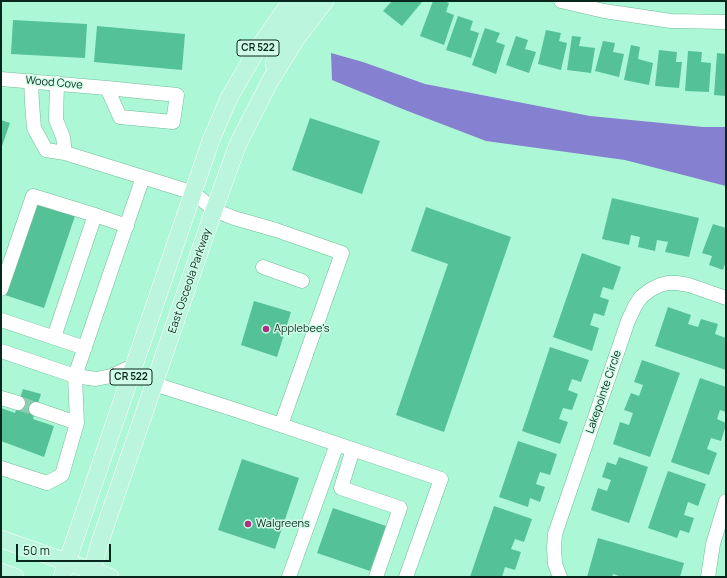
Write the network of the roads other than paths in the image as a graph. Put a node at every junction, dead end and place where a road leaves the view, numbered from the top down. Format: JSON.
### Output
{"nodes":[{"id":1,"x":291,"y":1,"type":"edge"},
{"id":2,"x":310,"y":1,"type":"edge"},
{"id":3,"x":325,"y":1,"type":"edge"},
{"id":4,"x":561,"y":1,"type":"edge"},
{"id":5,"x":726,"y":22,"type":"edge"},
{"id":6,"x":1,"y":79,"type":"edge"},
{"id":7,"x":31,"y":81,"type":"junction"},
{"id":8,"x":270,"y":81,"type":"junction"},
{"id":9,"x":57,"y":83,"type":"junction"},
{"id":10,"x":108,"y":88,"type":"junction"},
{"id":11,"x":66,"y":153,"type":"junction"},
{"id":12,"x":144,"y":177,"type":"junction"},
{"id":13,"x":194,"y":193,"type":"junction"},
{"id":14,"x":214,"y":210,"type":"junction"},
{"id":15,"x":95,"y":215,"type":"junction"},
{"id":16,"x":127,"y":226,"type":"junction"},
{"id":17,"x":263,"y":267,"type":"dead end"},
{"id":18,"x":302,"y":281,"type":"dead end"},
{"id":19,"x":1,"y":289,"type":"edge"},
{"id":20,"x":726,"y":298,"type":"edge"},
{"id":21,"x":1,"y":320,"type":"edge"},
{"id":22,"x":54,"y":337,"type":"junction"},
{"id":23,"x":85,"y":348,"type":"junction"},
{"id":24,"x":1,"y":351,"type":"edge"},
{"id":25,"x":135,"y":365,"type":"junction"},
{"id":26,"x":75,"y":376,"type":"junction"},
{"id":27,"x":154,"y":384,"type":"junction"},
{"id":28,"x":1,"y":398,"type":"edge"},
{"id":29,"x":18,"y":403,"type":"tunnel mouth"},
{"id":30,"x":36,"y":409,"type":"tunnel mouth"},
{"id":31,"x":77,"y":423,"type":"junction"},
{"id":32,"x":281,"y":425,"type":"junction"},
{"id":33,"x":337,"y":444,"type":"junction"},
{"id":34,"x":353,"y":450,"type":"junction"},
{"id":35,"x":1,"y":468,"type":"edge"},
{"id":36,"x":726,"y":501,"type":"edge"},
{"id":37,"x":1,"y":539,"type":"edge"},
{"id":38,"x":64,"y":570,"type":"edge"},
{"id":39,"x":1,"y":572,"type":"edge"},
{"id":40,"x":291,"y":573,"type":"edge"},
{"id":41,"x":91,"y":574,"type":"edge"},
{"id":42,"x":15,"y":577,"type":"edge"},
{"id":43,"x":110,"y":577,"type":"edge"},
{"id":44,"x":376,"y":577,"type":"edge"},
{"id":45,"x":406,"y":577,"type":"edge"},
{"id":46,"x":560,"y":577,"type":"edge"},
{"id":47,"x":708,"y":577,"type":"edge"}],
"edges":[{"from":1,"to":13,"type":"main road","number":"CR 522"},
{"from":2,"to":8,"type":"main road"},
{"from":3,"to":8,"type":"main road","name":"East Osceola Parkway","number":"CR 522"},
{"from":4,"to":5,"type":"street"},
{"from":6,"to":7,"type":"street","name":"Wood Cove"},
{"from":7,"to":9,"type":"street","name":"Wood Cove"},
{"from":7,"to":11,"type":"street"},
{"from":8,"to":14,"type":"main road","name":"East Osceola Parkway","number":"CR 522"},
{"from":9,"to":10,"type":"street","name":"Wood Cove"},
{"from":9,"to":11,"type":"street"},
{"from":10,"to":10,"type":"street","name":"Wood Cove"},
{"from":11,"to":12,"type":"street"},
{"from":12,"to":13,"type":"street"},
{"from":12,"to":16,"type":"street"},
{"from":13,"to":14,"type":"street"},
{"from":13,"to":25,"type":"main road","number":"CR 522"},
{"from":14,"to":27,"type":"main road","name":"East Osceola Parkway","number":"CR 522"},
{"from":14,"to":32,"type":"street"},
{"from":15,"to":16,"type":"street"},
{"from":15,"to":19,"type":"street"},
{"from":15,"to":22,"type":"street"},
{"from":16,"to":23,"type":"street"},
{"from":17,"to":18,"type":"street"},
{"from":20,"to":46,"type":"street","name":"Lakepointe Circle"},
{"from":21,"to":22,"type":"street"},
{"from":22,"to":23,"type":"street"},
{"from":23,"to":26,"type":"street"},
{"from":24,"to":26,"type":"street"},
{"from":25,"to":26,"type":"street"},
{"from":25,"to":38,"type":"main road","number":"CR 522"},
{"from":26,"to":31,"type":"street"},
{"from":27,"to":32,"type":"street"},
{"from":27,"to":41,"type":"main road","name":"East Osceola Parkway","number":"CR 522"},
{"from":28,"to":29,"type":"street"},
{"from":30,"to":31,"type":"street"},
{"from":31,"to":35,"type":"street"},
{"from":32,"to":33,"type":"street"},
{"from":33,"to":34,"type":"street"},
{"from":33,"to":40,"type":"street"},
{"from":34,"to":44,"type":"street"},
{"from":34,"to":45,"type":"street"},
{"from":36,"to":47,"type":"street"},
{"from":37,"to":38,"type":"main road"},
{"from":38,"to":41,"type":"main road"},
{"from":39,"to":42,"type":"main road"},
{"from":41,"to":43,"type":"main road"}]}
